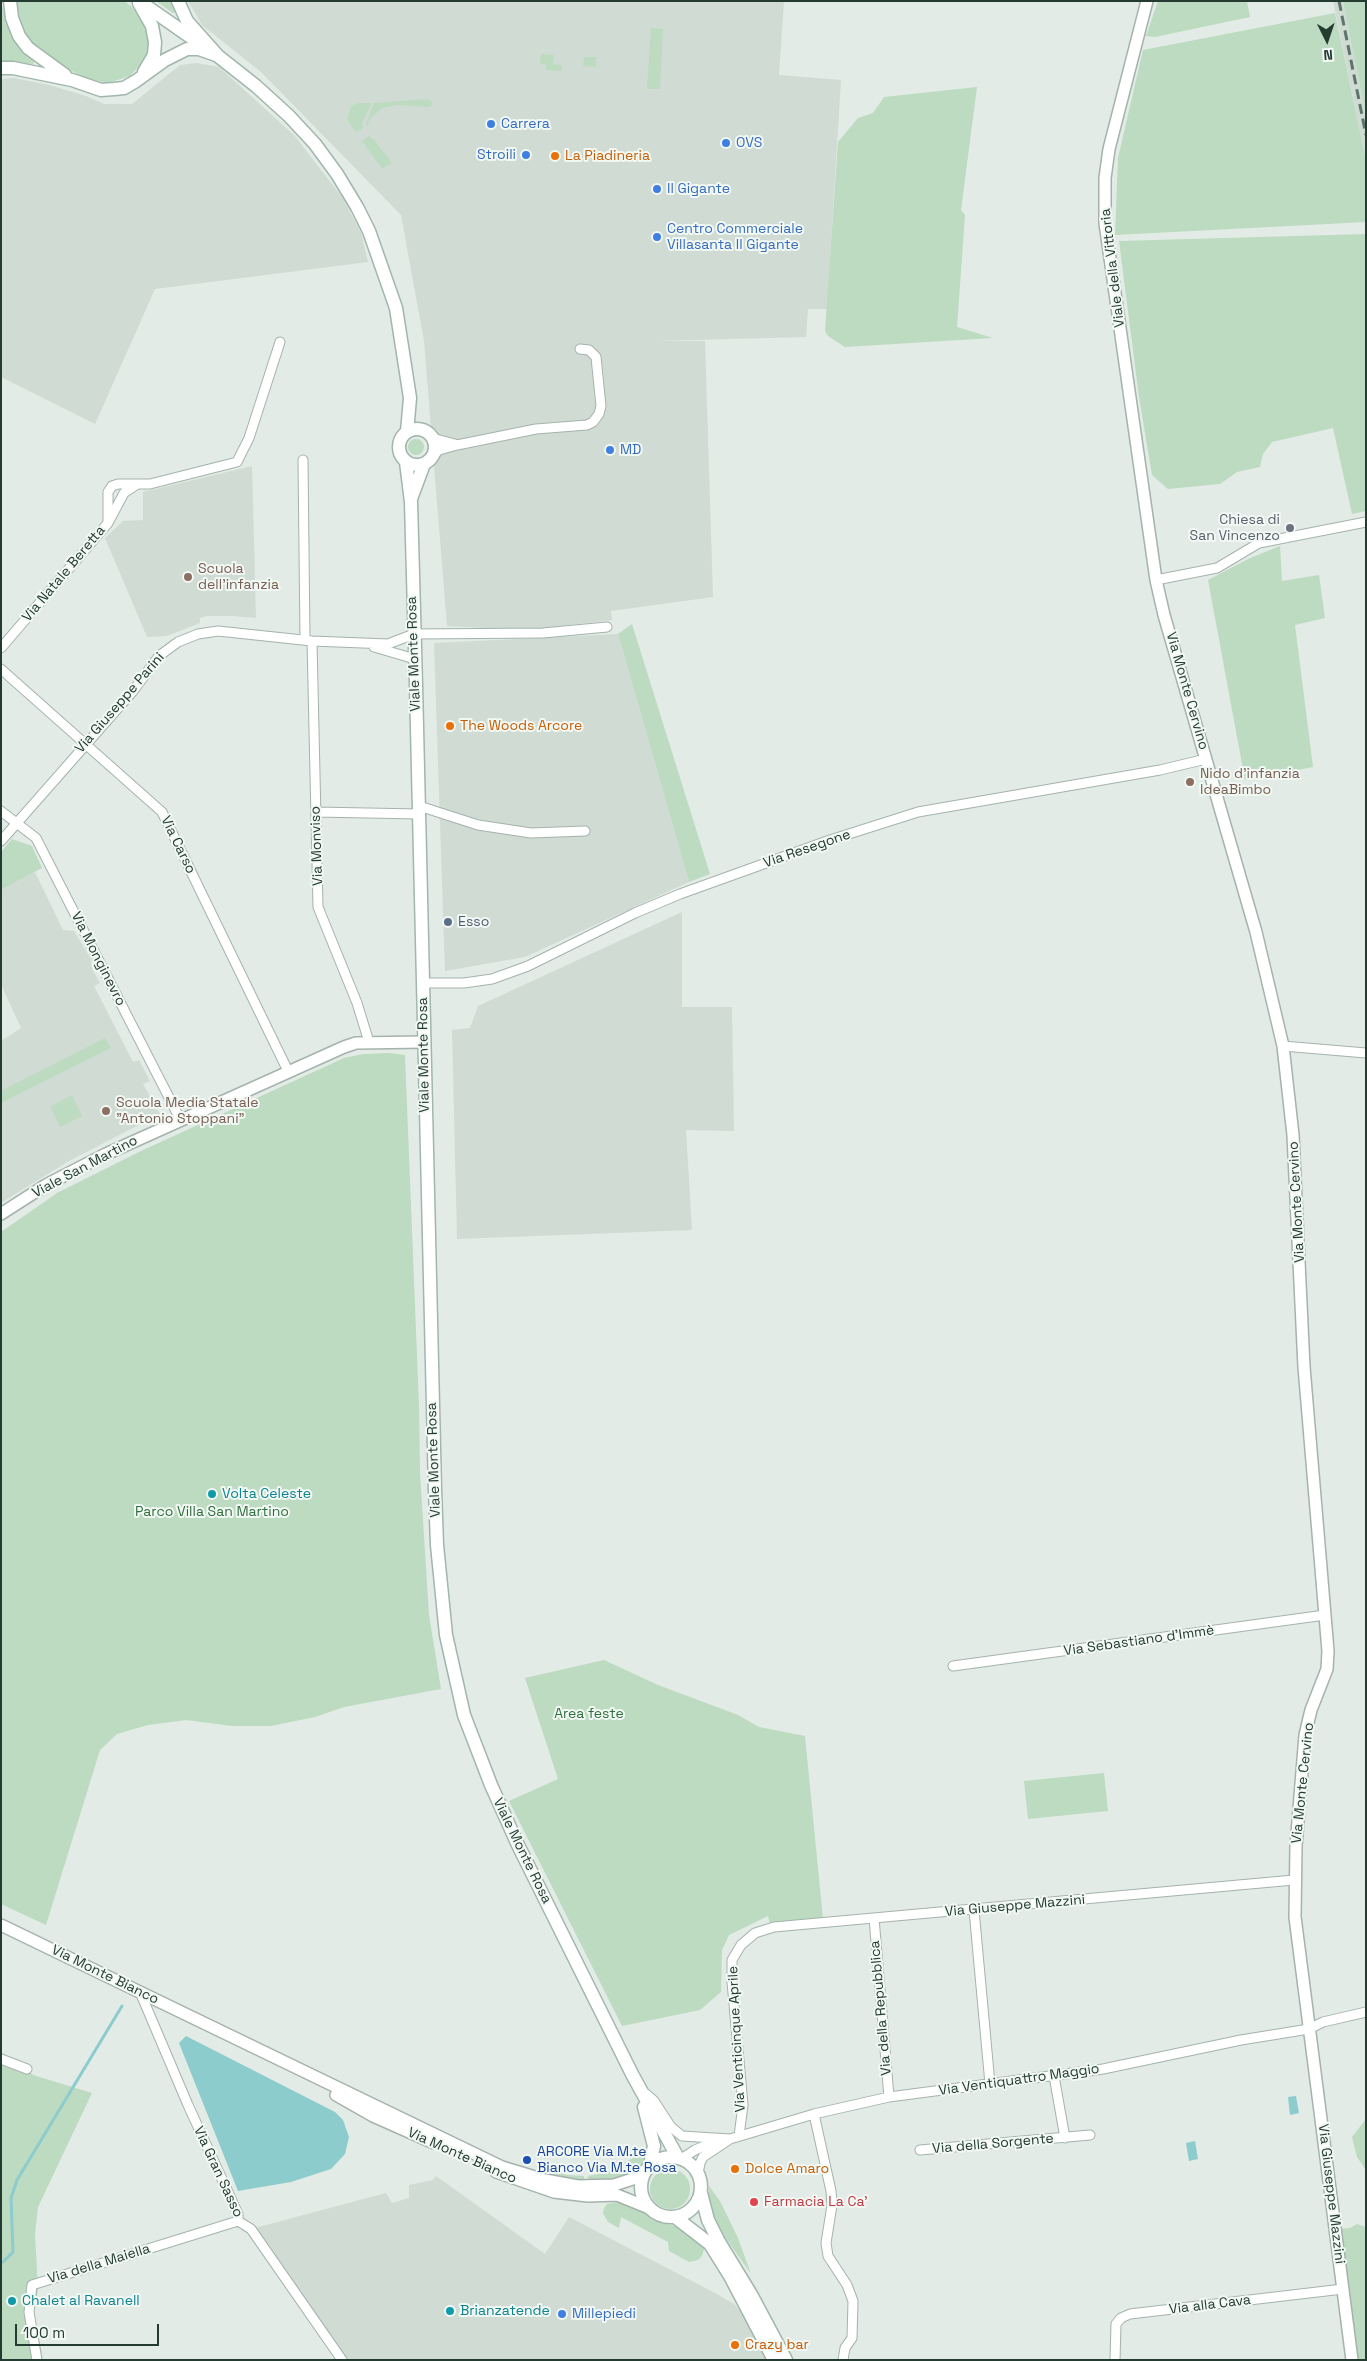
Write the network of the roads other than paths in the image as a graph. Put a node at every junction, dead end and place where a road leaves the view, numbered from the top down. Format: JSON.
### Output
{"nodes":[{"id":1,"x":10,"y":1,"type":"edge"},
{"id":2,"x":139,"y":1,"type":"edge"},
{"id":3,"x":178,"y":1,"type":"edge"},
{"id":4,"x":1147,"y":1,"type":"edge"},
{"id":5,"x":218,"y":56,"type":"junction"},
{"id":6,"x":1,"y":68,"type":"edge"},
{"id":7,"x":72,"y":80,"type":"junction"},
{"id":8,"x":136,"y":81,"type":"junction"},
{"id":9,"x":280,"y":342,"type":"dead end"},
{"id":10,"x":580,"y":349,"type":"dead end"},
{"id":11,"x":1129,"y":390,"type":"joint"},
{"id":12,"x":410,"y":398,"type":"junction"},
{"id":13,"x":407,"y":432,"type":"junction"},
{"id":14,"x":428,"y":434,"type":"junction"},
{"id":15,"x":458,"y":445,"type":"junction"},
{"id":16,"x":303,"y":460,"type":"dead end"},
{"id":17,"x":429,"y":460,"type":"junction"},
{"id":18,"x":406,"y":462,"type":"junction"},
{"id":19,"x":136,"y":485,"type":"junction"},
{"id":20,"x":411,"y":502,"type":"junction"},
{"id":21,"x":1366,"y":522,"type":"edge"},
{"id":22,"x":108,"y":523,"type":"junction"},
{"id":23,"x":1156,"y":580,"type":"junction"},
{"id":24,"x":607,"y":627,"type":"dead end"},
{"id":25,"x":414,"y":634,"type":"junction"},
{"id":26,"x":308,"y":641,"type":"junction"},
{"id":27,"x":362,"y":644,"type":"junction"},
{"id":28,"x":1,"y":648,"type":"edge"},
{"id":29,"x":415,"y":659,"type":"junction"},
{"id":30,"x":1,"y":669,"type":"edge"},
{"id":31,"x":85,"y":744,"type":"junction"},
{"id":32,"x":1206,"y":758,"type":"junction"},
{"id":33,"x":419,"y":810,"type":"junction"},
{"id":34,"x":1,"y":811,"type":"edge"},
{"id":35,"x":316,"y":812,"type":"junction"},
{"id":36,"x":16,"y":824,"type":"junction"},
{"id":37,"x":585,"y":831,"type":"dead end"},
{"id":38,"x":1,"y":841,"type":"edge"},
{"id":39,"x":423,"y":983,"type":"junction"},
{"id":40,"x":369,"y":1042,"type":"junction"},
{"id":41,"x":424,"y":1042,"type":"junction"},
{"id":42,"x":1283,"y":1046,"type":"junction"},
{"id":43,"x":1366,"y":1053,"type":"edge"},
{"id":44,"x":288,"y":1071,"type":"junction"},
{"id":45,"x":180,"y":1119,"type":"junction"},
{"id":46,"x":1,"y":1214,"type":"edge"},
{"id":47,"x":1325,"y":1615,"type":"junction"},
{"id":48,"x":953,"y":1666,"type":"dead end"},
{"id":49,"x":1294,"y":1880,"type":"junction"},
{"id":50,"x":974,"y":1910,"type":"junction"},
{"id":51,"x":874,"y":1918,"type":"junction"},
{"id":52,"x":1,"y":1925,"type":"edge"},
{"id":53,"x":741,"y":1945,"type":"joint"},
{"id":54,"x":140,"y":1992,"type":"junction"},
{"id":55,"x":1366,"y":2012,"type":"edge"},
{"id":56,"x":1309,"y":2029,"type":"junction"},
{"id":57,"x":1,"y":2059,"type":"edge"},
{"id":58,"x":288,"y":2065,"type":"junction"},
{"id":59,"x":27,"y":2069,"type":"dead end"},
{"id":60,"x":632,"y":2074,"type":"junction"},
{"id":61,"x":1054,"y":2076,"type":"junction"},
{"id":62,"x":990,"y":2084,"type":"junction"},
{"id":63,"x":639,"y":2087,"type":"junction"},
{"id":64,"x":888,"y":2097,"type":"junction"},
{"id":65,"x":814,"y":2114,"type":"junction"},
{"id":66,"x":1090,"y":2136,"type":"dead end"},
{"id":67,"x":734,"y":2137,"type":"junction"},
{"id":68,"x":1065,"y":2138,"type":"junction"},
{"id":69,"x":720,"y":2139,"type":"junction"},
{"id":70,"x":920,"y":2150,"type":"dead end"},
{"id":71,"x":680,"y":2159,"type":"junction"},
{"id":72,"x":650,"y":2166,"type":"junction"},
{"id":73,"x":698,"y":2174,"type":"junction"},
{"id":74,"x":642,"y":2176,"type":"junction"},
{"id":75,"x":701,"y":2193,"type":"junction"},
{"id":76,"x":649,"y":2208,"type":"junction"},
{"id":77,"x":675,"y":2217,"type":"junction"},
{"id":78,"x":238,"y":2221,"type":"junction"},
{"id":79,"x":1343,"y":2289,"type":"junction"},
{"id":80,"x":777,"y":2354,"type":"edge"},
{"id":81,"x":37,"y":2360,"type":"edge"},
{"id":82,"x":342,"y":2360,"type":"edge"},
{"id":83,"x":786,"y":2360,"type":"edge"},
{"id":84,"x":791,"y":2360,"type":"edge"},
{"id":85,"x":842,"y":2360,"type":"edge"},
{"id":86,"x":1115,"y":2360,"type":"edge"},
{"id":87,"x":1352,"y":2360,"type":"edge"}],
"edges":[{"from":1,"to":7,"type":"main road"},
{"from":2,"to":5,"type":"main road"},
{"from":2,"to":8,"type":"main road"},
{"from":3,"to":5,"type":"main road"},
{"from":4,"to":11,"type":"street","name":"Viale della Vittoria"},
{"from":5,"to":8,"type":"main road"},
{"from":5,"to":12,"type":"main road","name":"Viale Monte Rosa"},
{"from":6,"to":7,"type":"main road"},
{"from":7,"to":8,"type":"main road"},
{"from":9,"to":19,"type":"street","name":"Via Natale Beretta"},
{"from":10,"to":15,"type":"street"},
{"from":11,"to":23,"type":"street","name":"Via Monte Cervino"},
{"from":12,"to":13,"type":"main road","name":"Viale Monte Rosa"},
{"from":12,"to":14,"type":"main road","name":"Viale Monte Rosa"},
{"from":13,"to":14,"type":"main road"},
{"from":13,"to":18,"type":"main road","name":"Viale Monte Rosa"},
{"from":14,"to":15,"type":"street"},
{"from":14,"to":17,"type":"main road","name":"Viale Monte Rosa"},
{"from":15,"to":17,"type":"street"},
{"from":16,"to":26,"type":"street","name":"Via Monviso"},
{"from":17,"to":18,"type":"main road"},
{"from":17,"to":20,"type":"main road","name":"Viale Monte Rosa"},
{"from":18,"to":20,"type":"main road","name":"Viale Monte Rosa"},
{"from":19,"to":22,"type":"street","name":"Via Natale Beretta"},
{"from":19,"to":22,"type":"street","name":"Via Natale Beretta"},
{"from":20,"to":25,"type":"main road","name":"Viale Monte Rosa"},
{"from":21,"to":23,"type":"street"},
{"from":22,"to":28,"type":"street","name":"Via Natale Beretta"},
{"from":23,"to":32,"type":"street","name":"Via Monte Cervino"},
{"from":24,"to":25,"type":"street"},
{"from":25,"to":27,"type":"street","name":"Via Giuseppe Parini"},
{"from":25,"to":29,"type":"main road","name":"Viale Monte Rosa"},
{"from":26,"to":27,"type":"street","name":"Via Giuseppe Parini"},
{"from":26,"to":31,"type":"street","name":"Via Giuseppe Parini"},
{"from":26,"to":35,"type":"street","name":"Via Monviso"},
{"from":27,"to":29,"type":"street","name":"Via Giuseppe Parini"},
{"from":29,"to":33,"type":"main road","name":"Viale Monte Rosa"},
{"from":30,"to":31,"type":"street","name":"Via Carso"},
{"from":31,"to":36,"type":"street","name":"Via Giuseppe Parini"},
{"from":31,"to":44,"type":"street","name":"Via Carso"},
{"from":32,"to":39,"type":"street","name":"Via Resegone"},
{"from":32,"to":42,"type":"street","name":"Via Monte Cervino"},
{"from":33,"to":35,"type":"street"},
{"from":33,"to":37,"type":"street"},
{"from":33,"to":39,"type":"main road","name":"Viale Monte Rosa"},
{"from":34,"to":36,"type":"street","name":"Via Monginevro"},
{"from":35,"to":40,"type":"street","name":"Via Monviso"},
{"from":36,"to":38,"type":"street","name":"Via Giuseppe Parini"},
{"from":36,"to":45,"type":"street","name":"Via Monginevro"},
{"from":39,"to":41,"type":"main road","name":"Viale Monte Rosa"},
{"from":40,"to":41,"type":"street","name":"Viale San Martino"},
{"from":40,"to":44,"type":"street","name":"Viale San Martino"},
{"from":41,"to":60,"type":"main road","name":"Viale Monte Rosa"},
{"from":42,"to":43,"type":"street"},
{"from":42,"to":47,"type":"street","name":"Via Monte Cervino"},
{"from":44,"to":45,"type":"street","name":"Viale San Martino"},
{"from":45,"to":46,"type":"street","name":"Viale San Martino"},
{"from":47,"to":48,"type":"street","name":"Via Sebastiano d'Immè"},
{"from":47,"to":49,"type":"street","name":"Via Monte Cervino"},
{"from":49,"to":50,"type":"street","name":"Via Giuseppe Mazzini"},
{"from":49,"to":56,"type":"street","name":"Via Monte Cervino"},
{"from":50,"to":51,"type":"street","name":"Via Giuseppe Mazzini"},
{"from":50,"to":62,"type":"street"},
{"from":51,"to":53,"type":"street","name":"Via Giuseppe Mazzini"},
{"from":51,"to":64,"type":"street","name":"Via della Repubblica"},
{"from":52,"to":54,"type":"street","name":"Via Monte Bianco"},
{"from":53,"to":67,"type":"street","name":"Via Venticinque Aprile"},
{"from":54,"to":58,"type":"street","name":"Via Monte Bianco"},
{"from":54,"to":78,"type":"street","name":"Via Gran Sasso"},
{"from":55,"to":56,"type":"street","name":"Via Ventiquattro Maggio"},
{"from":56,"to":61,"type":"street","name":"Via Ventiquattro Maggio"},
{"from":56,"to":79,"type":"street","name":"Via Giuseppe Mazzini"},
{"from":57,"to":59,"type":"street"},
{"from":58,"to":74,"type":"street","name":"Via Monte Bianco"},
{"from":58,"to":76,"type":"street","name":"Via Monte Bianco"},
{"from":60,"to":63,"type":"main road","name":"Viale Monte Rosa"},
{"from":60,"to":72,"type":"main road","name":"Viale Monte Rosa"},
{"from":61,"to":62,"type":"street","name":"Via Ventiquattro Maggio"},
{"from":61,"to":68,"type":"street","name":"Via della Sorgente"},
{"from":62,"to":64,"type":"street","name":"Via Ventiquattro Maggio"},
{"from":63,"to":69,"type":"street","name":"Via Ventiquattro Maggio"},
{"from":63,"to":71,"type":"main road","name":"Viale Monte Rosa"},
{"from":64,"to":65,"type":"street","name":"Via Ventiquattro Maggio"},
{"from":65,"to":67,"type":"street","name":"Via Ventiquattro Maggio"},
{"from":65,"to":85,"type":"street"},
{"from":66,"to":68,"type":"street","name":"Via della Sorgente"},
{"from":67,"to":69,"type":"street","name":"Via Ventiquattro Maggio"},
{"from":67,"to":73,"type":"street","name":"Via Ventiquattro Maggio"},
{"from":68,"to":70,"type":"street","name":"Via della Sorgente"},
{"from":69,"to":71,"type":"street","name":"Via Ventiquattro Maggio"},
{"from":71,"to":72,"type":"main road"},
{"from":71,"to":73,"type":"main road","name":"Viale Monte Rosa"},
{"from":72,"to":74,"type":"main road"},
{"from":73,"to":75,"type":"main road"},
{"from":74,"to":76,"type":"main road"},
{"from":75,"to":77,"type":"main road"},
{"from":75,"to":80,"type":"main road"},
{"from":76,"to":77,"type":"main road"},
{"from":77,"to":80,"type":"main road"},
{"from":78,"to":81,"type":"street","name":"Via della Maiella"},
{"from":78,"to":82,"type":"street","name":"Via Gran Sasso"},
{"from":79,"to":86,"type":"street","name":"Via alla Cava"},
{"from":79,"to":87,"type":"street","name":"Via Giuseppe Mazzini"},
{"from":80,"to":83,"type":"main road"},
{"from":80,"to":84,"type":"street"}]}
